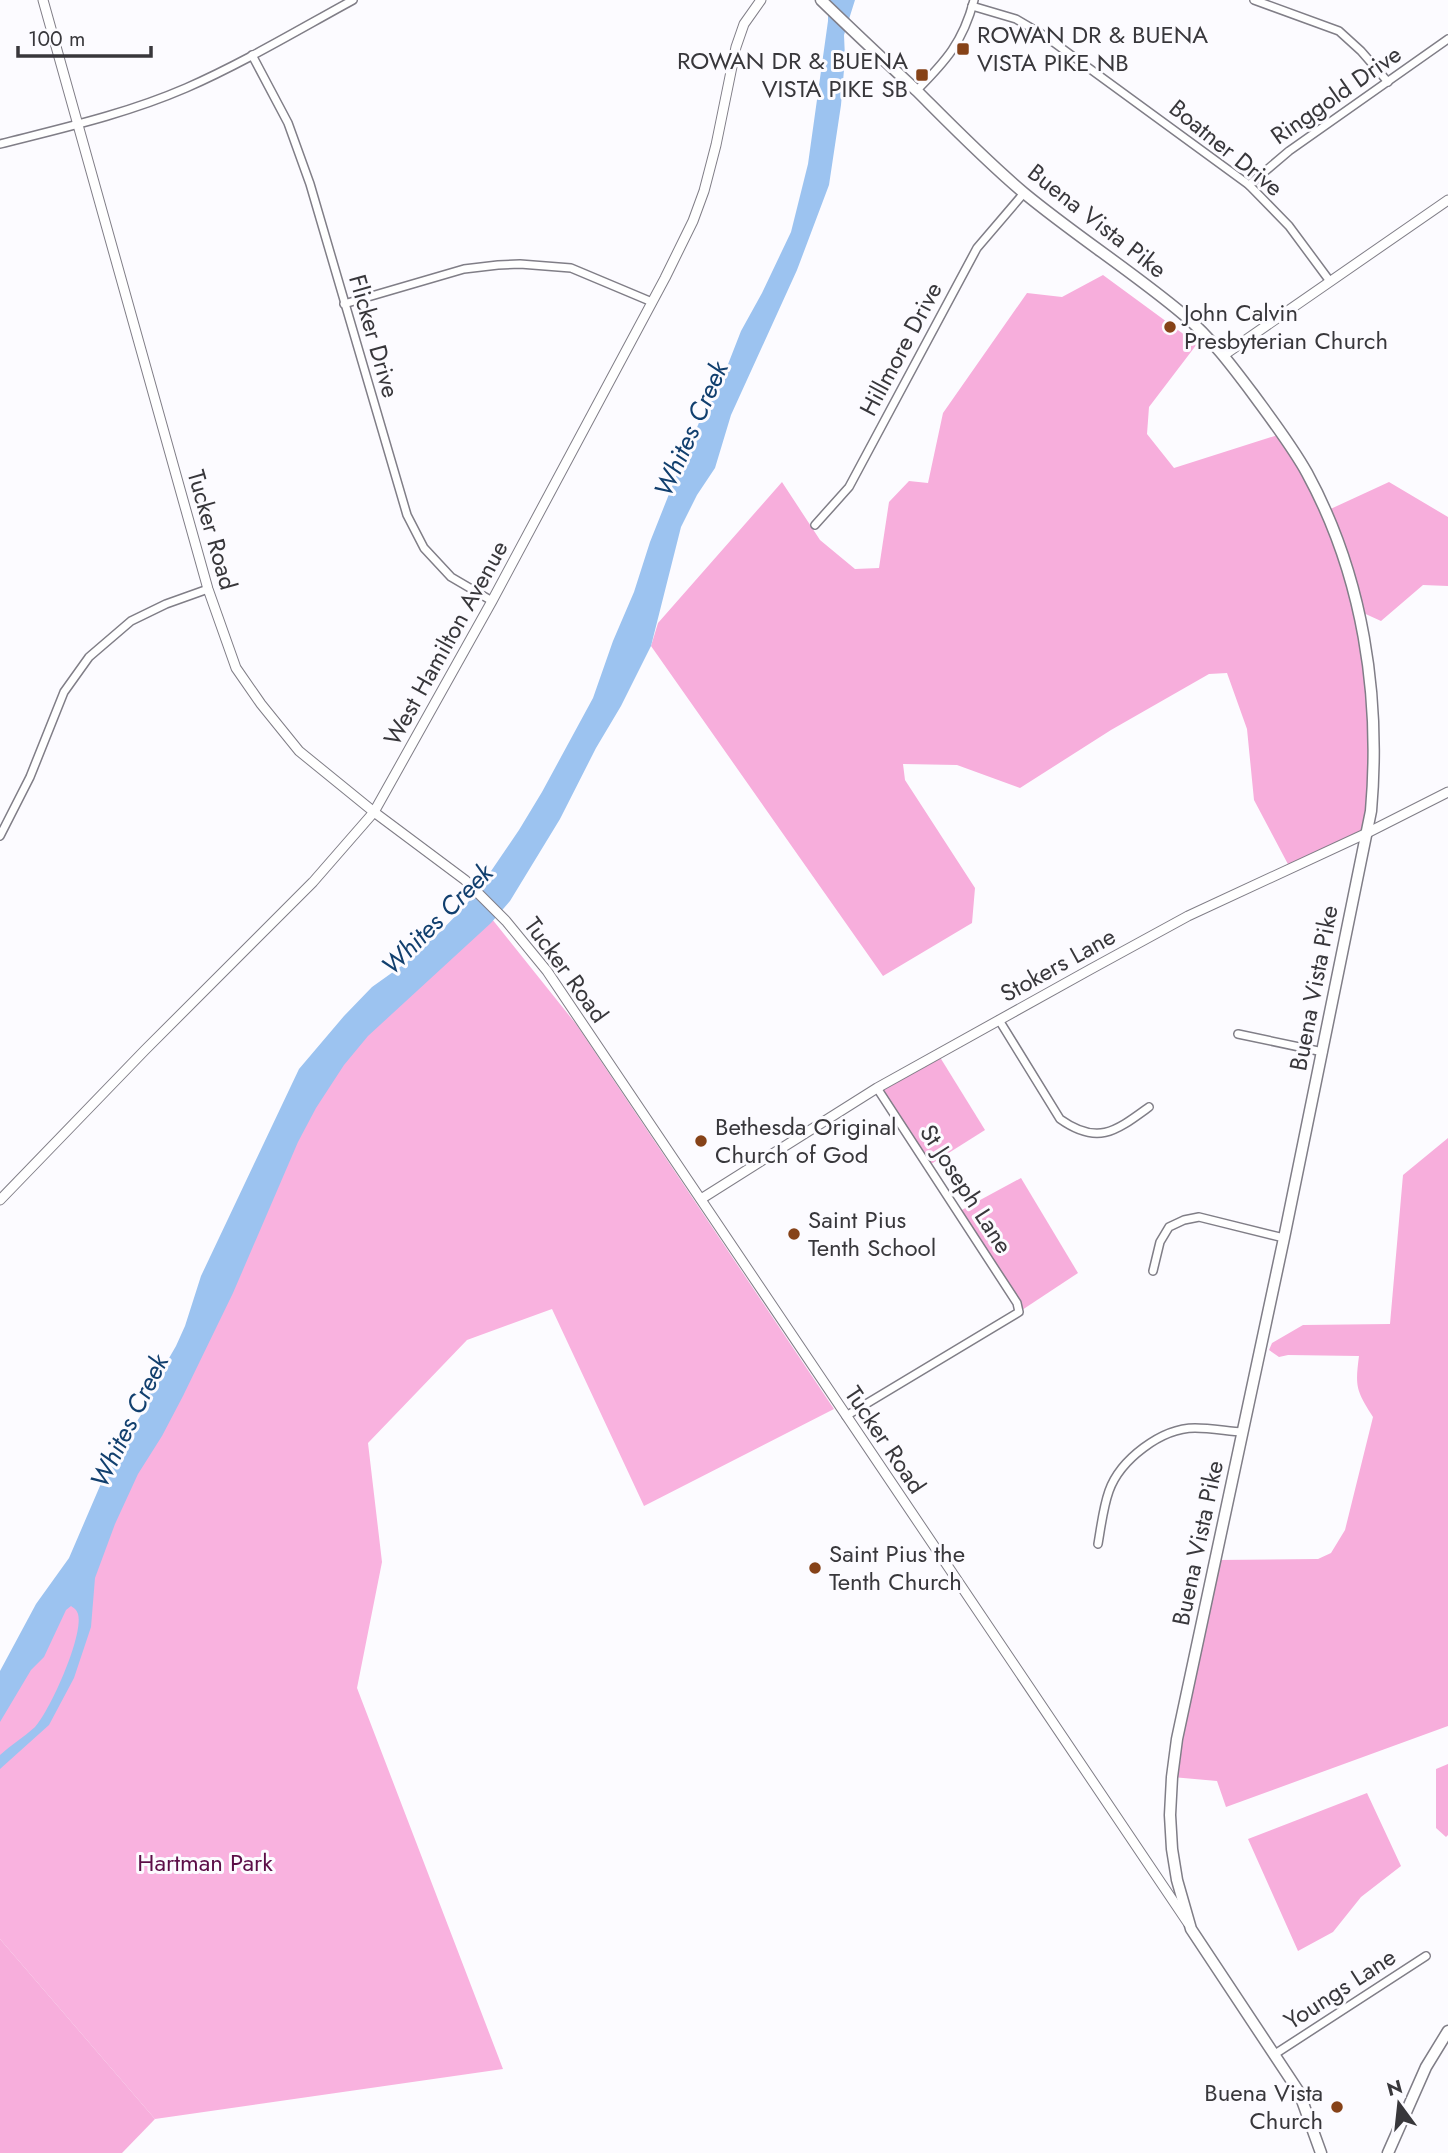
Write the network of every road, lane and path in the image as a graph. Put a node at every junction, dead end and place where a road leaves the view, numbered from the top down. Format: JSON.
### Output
{"nodes":[{"id":1,"x":43,"y":0,"type":"edge"},
{"id":2,"x":353,"y":0,"type":"edge"},
{"id":3,"x":761,"y":0,"type":"edge"},
{"id":4,"x":821,"y":0,"type":"edge"},
{"id":5,"x":1254,"y":0,"type":"edge"},
{"id":6,"x":973,"y":3,"type":"edge"},
{"id":7,"x":1448,"y":38,"type":"edge"},
{"id":8,"x":253,"y":55,"type":"junction"},
{"id":9,"x":1388,"y":82,"type":"junction"},
{"id":10,"x":916,"y":90,"type":"junction"},
{"id":11,"x":79,"y":125,"type":"junction"},
{"id":12,"x":0,"y":144,"type":"edge"},
{"id":13,"x":1249,"y":185,"type":"junction"},
{"id":14,"x":1024,"y":193,"type":"junction"},
{"id":15,"x":1448,"y":200,"type":"edge"},
{"id":16,"x":1329,"y":280,"type":"junction"},
{"id":17,"x":652,"y":302,"type":"junction"},
{"id":18,"x":344,"y":303,"type":"junction"},
{"id":19,"x":1224,"y":355,"type":"junction"},
{"id":20,"x":815,"y":525,"type":"dead end"},
{"id":21,"x":208,"y":589,"type":"junction"},
{"id":22,"x":492,"y":601,"type":"junction"},
{"id":23,"x":1448,"y":792,"type":"edge"},
{"id":24,"x":374,"y":812,"type":"junction"},
{"id":25,"x":1367,"y":833,"type":"junction"},
{"id":26,"x":0,"y":836,"type":"edge"},
{"id":27,"x":999,"y":1020,"type":"junction"},
{"id":28,"x":1238,"y":1034,"type":"dead end"},
{"id":29,"x":1323,"y":1052,"type":"junction"},
{"id":30,"x":877,"y":1088,"type":"junction"},
{"id":31,"x":1149,"y":1107,"type":"dead end"},
{"id":32,"x":701,"y":1199,"type":"junction"},
{"id":33,"x":0,"y":1200,"type":"edge"},
{"id":34,"x":1284,"y":1238,"type":"junction"},
{"id":35,"x":1153,"y":1271,"type":"dead end"},
{"id":36,"x":846,"y":1416,"type":"junction"},
{"id":37,"x":1243,"y":1432,"type":"junction"},
{"id":38,"x":1098,"y":1544,"type":"dead end"},
{"id":39,"x":1191,"y":1929,"type":"junction"},
{"id":40,"x":1426,"y":1956,"type":"dead end"},
{"id":41,"x":1448,"y":2031,"type":"edge"},
{"id":42,"x":1275,"y":2054,"type":"junction"},
{"id":43,"x":1321,"y":2153,"type":"edge"},
{"id":44,"x":1388,"y":2153,"type":"edge"}],
"edges":[{"from":1,"to":11,"type":"street","name":"Tucker Road"},
{"from":2,"to":8,"type":"street"},
{"from":3,"to":17,"type":"street","name":"West Hamilton Avenue"},
{"from":4,"to":10,"type":"main road","name":"Buena Vista Pike"},
{"from":5,"to":9,"type":"street"},
{"from":6,"to":10,"type":"street"},
{"from":6,"to":13,"type":"street","name":"Boatner Drive"},
{"from":7,"to":9,"type":"street","name":"Ringgold Drive"},
{"from":8,"to":11,"type":"street"},
{"from":8,"to":18,"type":"street","name":"Flicker Drive"},
{"from":9,"to":13,"type":"street","name":"Ringgold Drive"},
{"from":10,"to":14,"type":"main road","name":"Buena Vista Pike"},
{"from":11,"to":12,"type":"street"},
{"from":11,"to":21,"type":"street","name":"Tucker Road"},
{"from":13,"to":16,"type":"street","name":"Boatner Drive"},
{"from":14,"to":19,"type":"main road","name":"Buena Vista Pike"},
{"from":14,"to":20,"type":"street","name":"Hillmore Drive"},
{"from":15,"to":16,"type":"street"},
{"from":16,"to":19,"type":"street"},
{"from":17,"to":18,"type":"street"},
{"from":17,"to":22,"type":"street","name":"West Hamilton Avenue"},
{"from":18,"to":22,"type":"street","name":"Flicker Drive"},
{"from":19,"to":25,"type":"main road","name":"Buena Vista Pike"},
{"from":21,"to":24,"type":"street","name":"Tucker Road"},
{"from":21,"to":26,"type":"street"},
{"from":22,"to":24,"type":"street","name":"West Hamilton Avenue"},
{"from":23,"to":25,"type":"street","name":"Stokers Lane"},
{"from":24,"to":32,"type":"street","name":"Tucker Road"},
{"from":24,"to":33,"type":"street","name":"West Hamilton Avenue"},
{"from":25,"to":27,"type":"street","name":"Stokers Lane"},
{"from":25,"to":29,"type":"main road","name":"Buena Vista Pike"},
{"from":27,"to":30,"type":"street","name":"Stokers Lane"},
{"from":27,"to":31,"type":"street"},
{"from":28,"to":29,"type":"street"},
{"from":29,"to":34,"type":"main road","name":"Buena Vista Pike"},
{"from":30,"to":32,"type":"street","name":"Stokers Lane"},
{"from":30,"to":36,"type":"street","name":"St Joseph Lane"},
{"from":32,"to":36,"type":"street","name":"Tucker Road"},
{"from":34,"to":35,"type":"street"},
{"from":34,"to":37,"type":"main road","name":"Buena Vista Pike"},
{"from":36,"to":39,"type":"street","name":"Tucker Road"},
{"from":37,"to":38,"type":"street"},
{"from":37,"to":39,"type":"main road","name":"Buena Vista Pike"},
{"from":39,"to":42,"type":"main road","name":"Buena Vista Pike"},
{"from":40,"to":42,"type":"street","name":"Youngs Lane"},
{"from":41,"to":44,"type":"main road"},
{"from":42,"to":43,"type":"main road","name":"Buena Vista Pike"}]}
